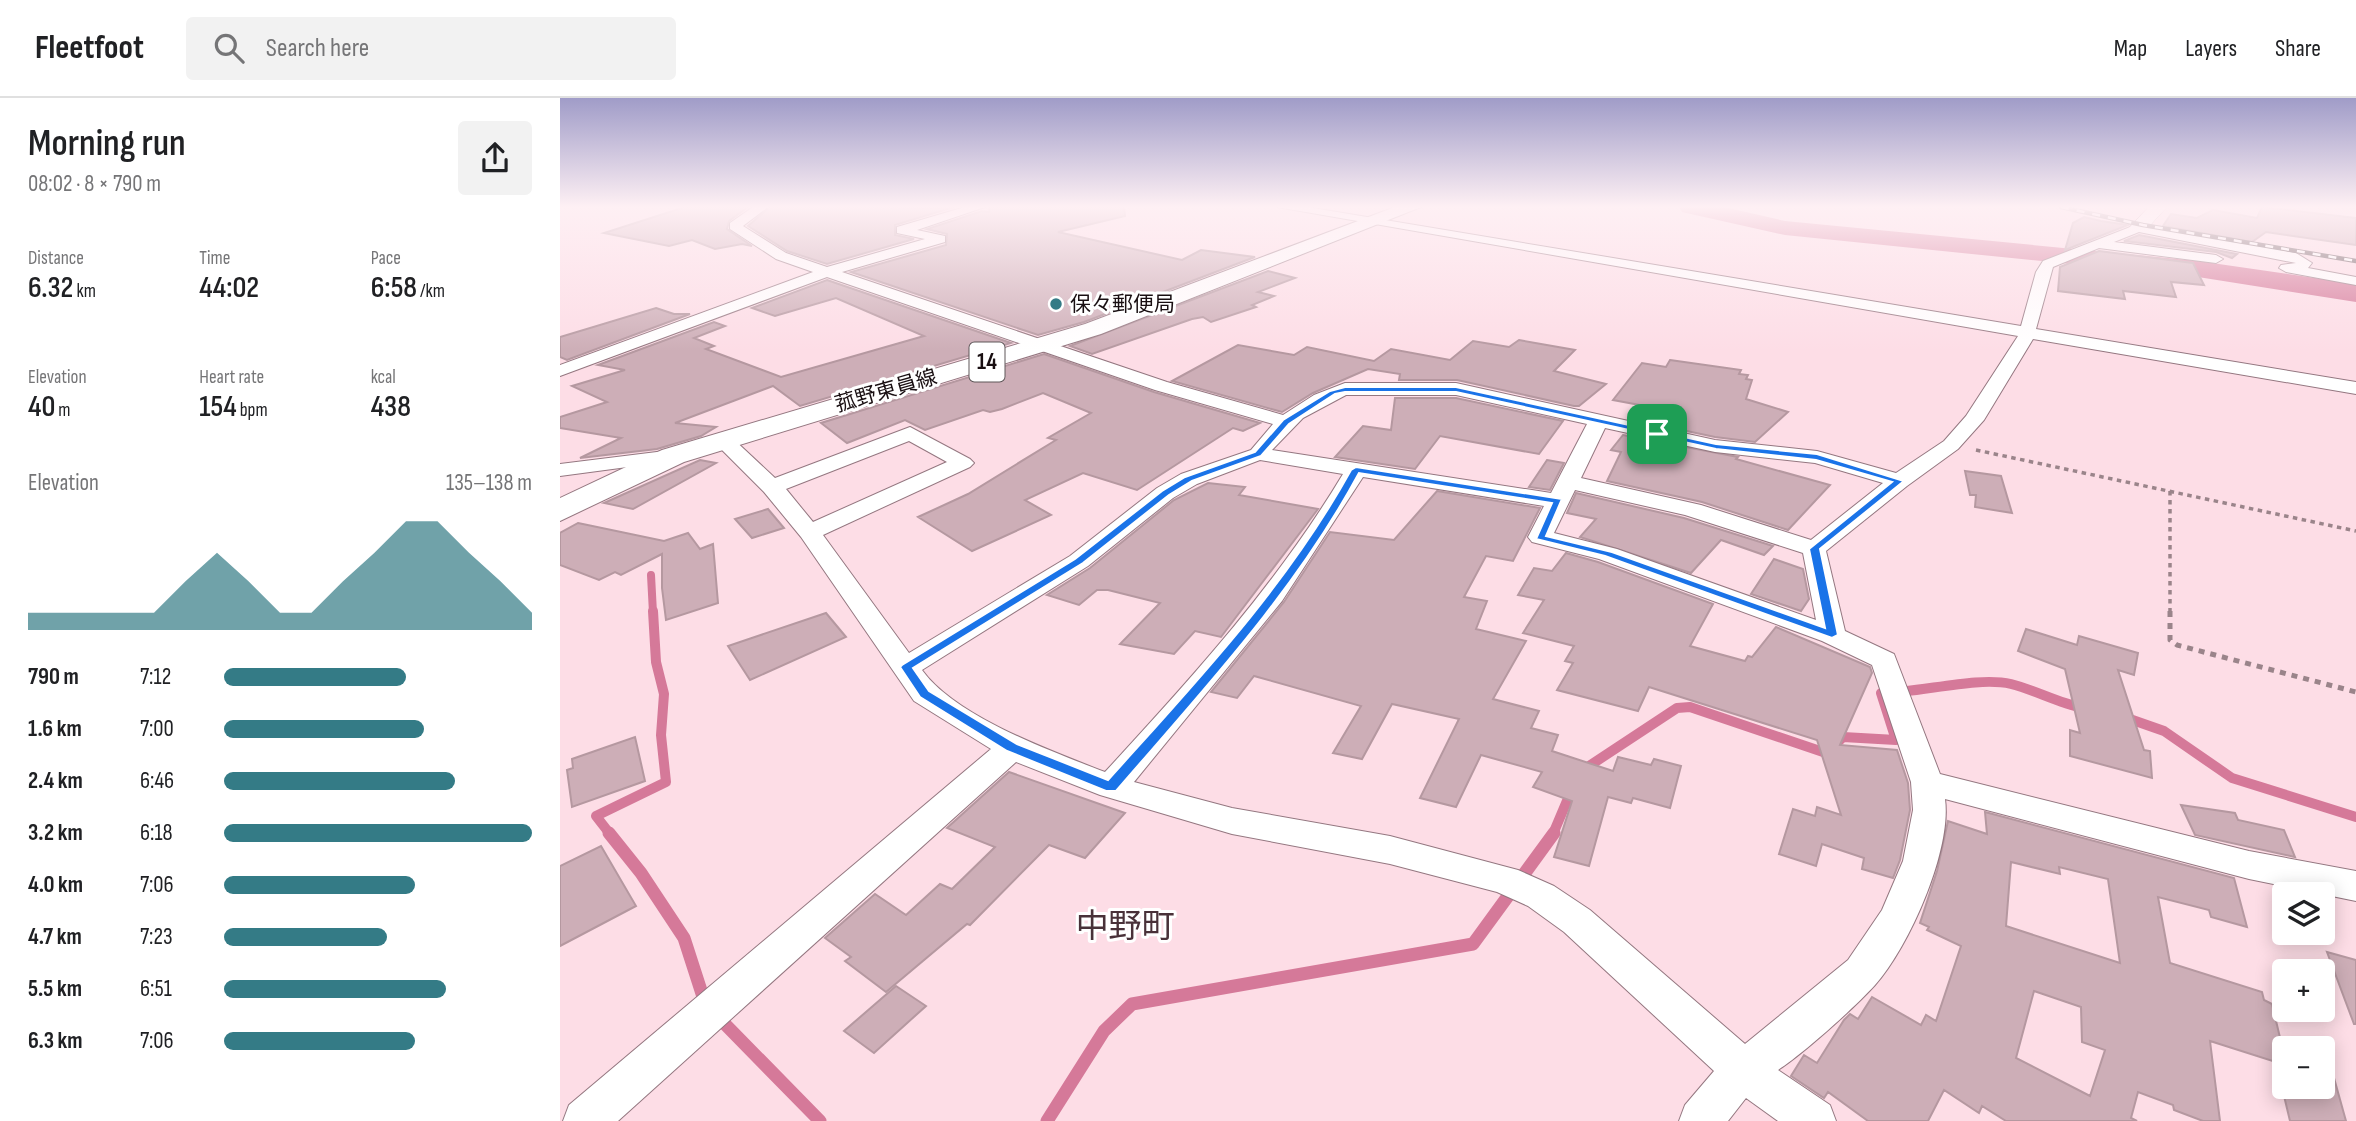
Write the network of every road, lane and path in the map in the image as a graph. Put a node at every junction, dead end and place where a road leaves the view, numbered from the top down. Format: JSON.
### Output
{"nodes":[{"id":1,"x":782,"y":255,"type":"edge"},
{"id":2,"x":886,"y":255,"type":"edge"},
{"id":3,"x":1288,"y":255,"type":"edge"},
{"id":4,"x":1568,"y":255,"type":"edge"},
{"id":5,"x":2074,"y":255,"type":"edge"},
{"id":6,"x":2182,"y":255,"type":"edge"},
{"id":7,"x":2284,"y":255,"type":"edge"},
{"id":8,"x":2298,"y":269,"type":"junction"},
{"id":9,"x":826,"y":272,"type":"junction"},
{"id":10,"x":2356,"y":281,"type":"edge"},
{"id":11,"x":2026,"y":333,"type":"junction"},
{"id":12,"x":1044,"y":345,"type":"junction"},
{"id":13,"x":560,"y":370,"type":"edge"},
{"id":14,"x":2356,"y":388,"type":"edge"},
{"id":15,"x":1286,"y":422,"type":"junction"},
{"id":16,"x":1598,"y":422,"type":"junction"},
{"id":17,"x":722,"y":439,"type":"junction"},
{"id":18,"x":1951,"y":444,"type":"junction"},
{"id":19,"x":1258,"y":454,"type":"junction"},
{"id":20,"x":673,"y":456,"type":"junction"},
{"id":21,"x":560,"y":470,"type":"edge"},
{"id":22,"x":1356,"y":470,"type":"junction"},
{"id":23,"x":1899,"y":481,"type":"junction"},
{"id":24,"x":772,"y":487,"type":"junction"},
{"id":25,"x":1564,"y":491,"type":"junction"},
{"id":26,"x":2170,"y":491,"type":"junction"},
{"id":27,"x":560,"y":510,"type":"edge"},
{"id":28,"x":2356,"y":531,"type":"edge"},
{"id":29,"x":809,"y":532,"type":"junction"},
{"id":30,"x":1814,"y":549,"type":"junction"},
{"id":31,"x":1832,"y":635,"type":"junction"},
{"id":32,"x":906,"y":667,"type":"junction"},
{"id":33,"x":2356,"y":692,"type":"edge"},
{"id":34,"x":1012,"y":748,"type":"junction"},
{"id":35,"x":1927,"y":782,"type":"junction"},
{"id":36,"x":1111,"y":787,"type":"junction"},
{"id":37,"x":2356,"y":886,"type":"edge"},
{"id":38,"x":1742,"y":1069,"type":"junction"},
{"id":39,"x":585,"y":1121,"type":"edge"},
{"id":40,"x":1701,"y":1121,"type":"edge"},
{"id":41,"x":1814,"y":1121,"type":"edge"}],
"edges":[{"from":1,"to":9,"type":"street"},
{"from":2,"to":9,"type":"street"},
{"from":3,"to":12,"type":"main road","name":"菰野東員線","number":"14"},
{"from":4,"to":11,"type":"street"},
{"from":5,"to":11,"type":"street"},
{"from":6,"to":8,"type":"street"},
{"from":7,"to":8,"type":"street"},
{"from":8,"to":10,"type":"street"},
{"from":9,"to":12,"type":"street"},
{"from":9,"to":13,"type":"street"},
{"from":11,"to":14,"type":"street"},
{"from":11,"to":18,"type":"street"},
{"from":12,"to":15,"type":"street"},
{"from":12,"to":17,"type":"main road","name":"菰野東員線","number":"14"},
{"from":15,"to":16,"type":"street"},
{"from":15,"to":19,"type":"street"},
{"from":16,"to":23,"type":"street"},
{"from":16,"to":25,"type":"street"},
{"from":17,"to":20,"type":"main road","name":"菰野東員線","number":"14"},
{"from":17,"to":24,"type":"street"},
{"from":18,"to":23,"type":"street"},
{"from":18,"to":26,"type":"path"},
{"from":19,"to":22,"type":"street"},
{"from":19,"to":32,"type":"street"},
{"from":20,"to":21,"type":"street"},
{"from":20,"to":27,"type":"main road","name":"菰野東員線","number":"14"},
{"from":22,"to":25,"type":"street"},
{"from":22,"to":36,"type":"street"},
{"from":23,"to":30,"type":"street"},
{"from":24,"to":29,"type":"street"},
{"from":24,"to":29,"type":"street"},
{"from":25,"to":30,"type":"street"},
{"from":25,"to":31,"type":"street"},
{"from":26,"to":28,"type":"path"},
{"from":26,"to":33,"type":"path"},
{"from":29,"to":32,"type":"street"},
{"from":30,"to":31,"type":"street"},
{"from":31,"to":35,"type":"street"},
{"from":32,"to":34,"type":"street"},
{"from":34,"to":36,"type":"street"},
{"from":34,"to":39,"type":"street"},
{"from":35,"to":37,"type":"street"},
{"from":35,"to":38,"type":"street"},
{"from":36,"to":38,"type":"street"},
{"from":38,"to":40,"type":"street"},
{"from":38,"to":41,"type":"street"}]}
